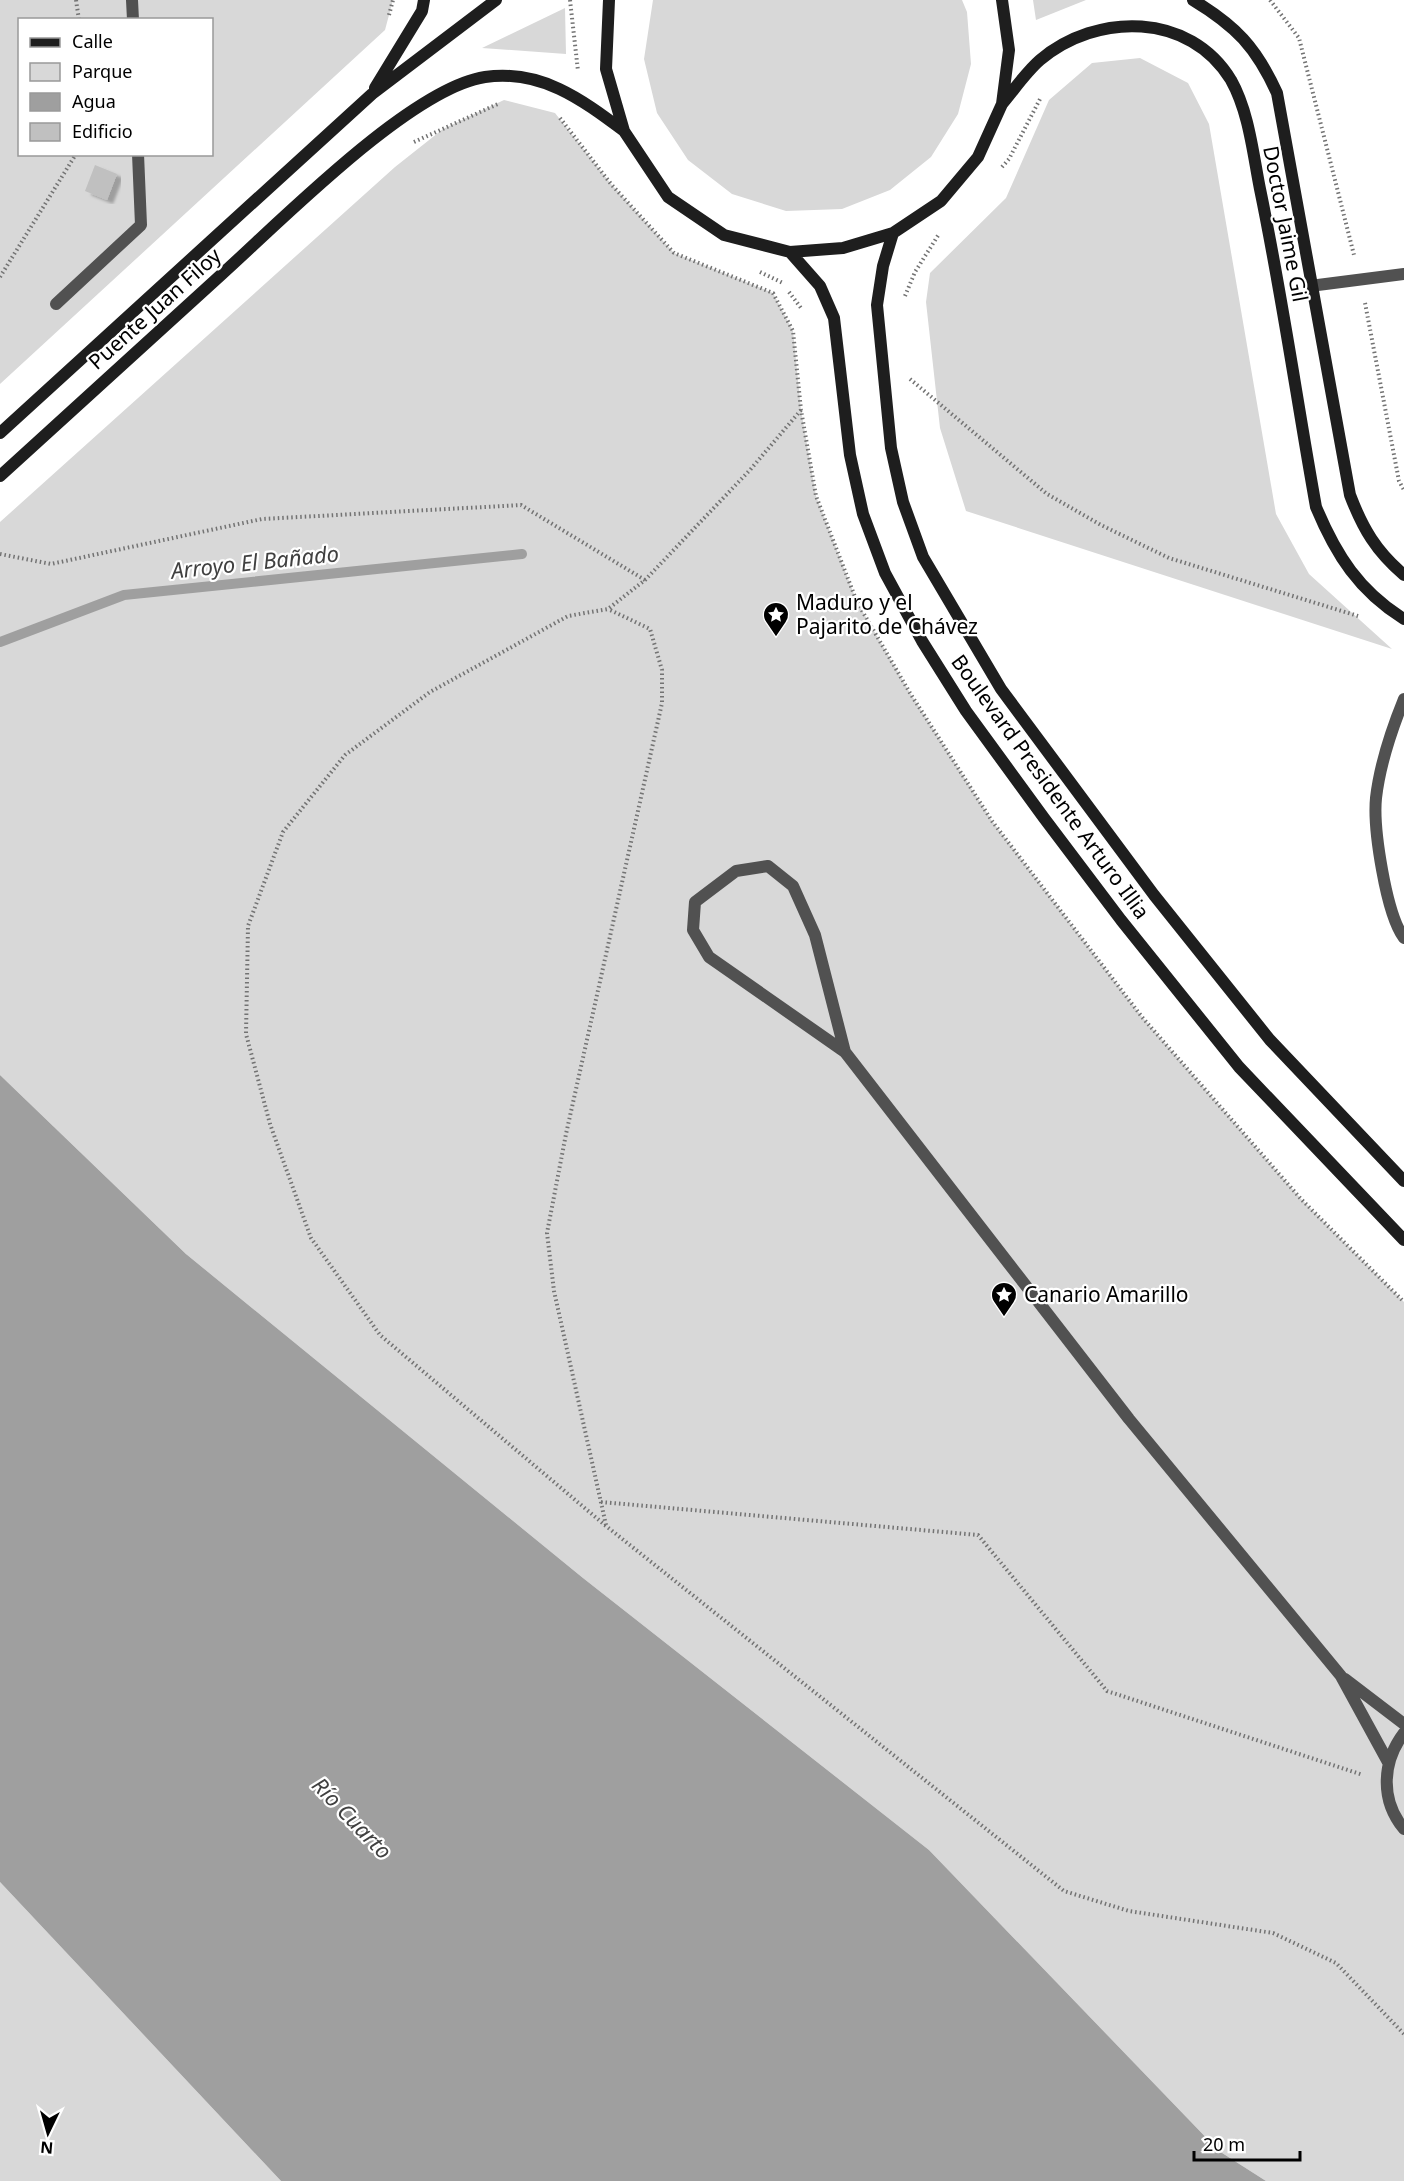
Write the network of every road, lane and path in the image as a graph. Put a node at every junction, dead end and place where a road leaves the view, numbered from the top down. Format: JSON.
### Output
{"nodes":[{"id":1,"x":76,"y":0,"type":"edge"},
{"id":2,"x":132,"y":0,"type":"edge"},
{"id":3,"x":393,"y":0,"type":"edge"},
{"id":4,"x":424,"y":0,"type":"edge"},
{"id":5,"x":496,"y":0,"type":"edge"},
{"id":6,"x":570,"y":0,"type":"edge"},
{"id":7,"x":609,"y":0,"type":"edge"},
{"id":8,"x":1002,"y":0,"type":"edge"},
{"id":9,"x":1192,"y":0,"type":"edge"},
{"id":10,"x":1270,"y":0,"type":"edge"},
{"id":11,"x":79,"y":18,"type":"edge"},
{"id":12,"x":133,"y":18,"type":"edge"},
{"id":13,"x":388,"y":20,"type":"dead end"},
{"id":14,"x":372,"y":94,"type":"junction"},
{"id":15,"x":581,"y":98,"type":"junction"},
{"id":16,"x":1041,"y":98,"type":"dead end"},
{"id":17,"x":504,"y":100,"type":"dead end"},
{"id":18,"x":1002,"y":104,"type":"junction"},
{"id":19,"x":555,"y":112,"type":"dead end"},
{"id":20,"x":624,"y":131,"type":"junction"},
{"id":21,"x":412,"y":143,"type":"dead end"},
{"id":22,"x":75,"y":156,"type":"edge"},
{"id":23,"x":138,"y":156,"type":"edge"},
{"id":24,"x":1001,"y":168,"type":"dead end"},
{"id":25,"x":944,"y":229,"type":"dead end"},
{"id":26,"x":893,"y":233,"type":"junction"},
{"id":27,"x":790,"y":252,"type":"junction"},
{"id":28,"x":753,"y":268,"type":"dead end"},
{"id":29,"x":1404,"y":274,"type":"edge"},
{"id":30,"x":0,"y":277,"type":"edge"},
{"id":31,"x":1361,"y":280,"type":"junction"},
{"id":32,"x":1310,"y":286,"type":"junction"},
{"id":33,"x":56,"y":304,"type":"dead end"},
{"id":34,"x":877,"y":305,"type":"junction"},
{"id":35,"x":831,"y":310,"type":"junction"},
{"id":36,"x":882,"y":355,"type":"junction"},
{"id":37,"x":801,"y":410,"type":"junction"},
{"id":38,"x":0,"y":433,"type":"edge"},
{"id":39,"x":0,"y":476,"type":"edge"},
{"id":40,"x":1404,"y":490,"type":"edge"},
{"id":41,"x":0,"y":554,"type":"edge"},
{"id":42,"x":1404,"y":575,"type":"edge"},
{"id":43,"x":645,"y":580,"type":"junction"},
{"id":44,"x":608,"y":609,"type":"junction"},
{"id":45,"x":1362,"y":617,"type":"dead end"},
{"id":46,"x":1404,"y":619,"type":"edge"},
{"id":47,"x":1404,"y":699,"type":"edge"},
{"id":48,"x":1404,"y":938,"type":"edge"},
{"id":49,"x":845,"y":1052,"type":"junction"},
{"id":50,"x":1404,"y":1181,"type":"edge"},
{"id":51,"x":1404,"y":1240,"type":"edge"},
{"id":52,"x":1404,"y":1302,"type":"edge"},
{"id":53,"x":601,"y":1502,"type":"junction"},
{"id":54,"x":606,"y":1526,"type":"junction"},
{"id":55,"x":1341,"y":1676,"type":"junction"},
{"id":56,"x":1404,"y":1724,"type":"edge"},
{"id":57,"x":1404,"y":1732,"type":"edge"},
{"id":58,"x":1389,"y":1762,"type":"junction"},
{"id":59,"x":1386,"y":1783,"type":"junction"},
{"id":60,"x":1404,"y":1829,"type":"edge"},
{"id":61,"x":1404,"y":2034,"type":"edge"}],
"edges":[{"from":1,"to":11,"type":"path"},
{"from":2,"to":12,"type":"street"},
{"from":3,"to":13,"type":"path"},
{"from":4,"to":14,"type":"main road"},
{"from":5,"to":14,"type":"main road"},
{"from":6,"to":15,"type":"path"},
{"from":7,"to":20,"type":"main road"},
{"from":8,"to":18,"type":"main road"},
{"from":9,"to":32,"type":"main road","name":"Doctor Jaime Gil"},
{"from":10,"to":31,"type":"path"},
{"from":14,"to":38,"type":"main road","name":"Puente Juan Filoy"},
{"from":15,"to":20,"type":"main road","name":"Puente Juan Filoy"},
{"from":15,"to":39,"type":"main road","name":"Puente Juan Filoy"},
{"from":16,"to":24,"type":"path"},
{"from":17,"to":21,"type":"path"},
{"from":18,"to":26,"type":"main road"},
{"from":18,"to":46,"type":"main road","name":"Doctor Jaime Gil"},
{"from":19,"to":37,"type":"path"},
{"from":20,"to":27,"type":"main road"},
{"from":22,"to":30,"type":"path"},
{"from":23,"to":33,"type":"street"},
{"from":25,"to":34,"type":"path"},
{"from":26,"to":27,"type":"main road"},
{"from":26,"to":34,"type":"main road","name":"Boulevard Presidente Arturo Illia"},
{"from":27,"to":35,"type":"main road","name":"Boulevard Presidente Arturo Illia"},
{"from":28,"to":35,"type":"path"},
{"from":29,"to":31,"type":"street"},
{"from":31,"to":32,"type":"street"},
{"from":31,"to":40,"type":"path"},
{"from":32,"to":42,"type":"main road","name":"Doctor Jaime Gil"},
{"from":34,"to":36,"type":"main road","name":"Boulevard Presidente Arturo Illia"},
{"from":35,"to":51,"type":"main road","name":"Boulevard Presidente Arturo Illia"},
{"from":36,"to":45,"type":"path"},
{"from":36,"to":50,"type":"main road","name":"Boulevard Presidente Arturo Illia"},
{"from":37,"to":43,"type":"path"},
{"from":37,"to":52,"type":"path"},
{"from":41,"to":43,"type":"path"},
{"from":43,"to":44,"type":"path"},
{"from":44,"to":53,"type":"path"},
{"from":44,"to":54,"type":"path"},
{"from":47,"to":48,"type":"street"},
{"from":49,"to":49,"type":"street"},
{"from":49,"to":55,"type":"street"},
{"from":53,"to":54,"type":"path"},
{"from":53,"to":59,"type":"path"},
{"from":54,"to":61,"type":"path"},
{"from":55,"to":56,"type":"street"},
{"from":55,"to":58,"type":"street"},
{"from":57,"to":58,"type":"street"},
{"from":58,"to":59,"type":"street"},
{"from":59,"to":60,"type":"street"}]}
